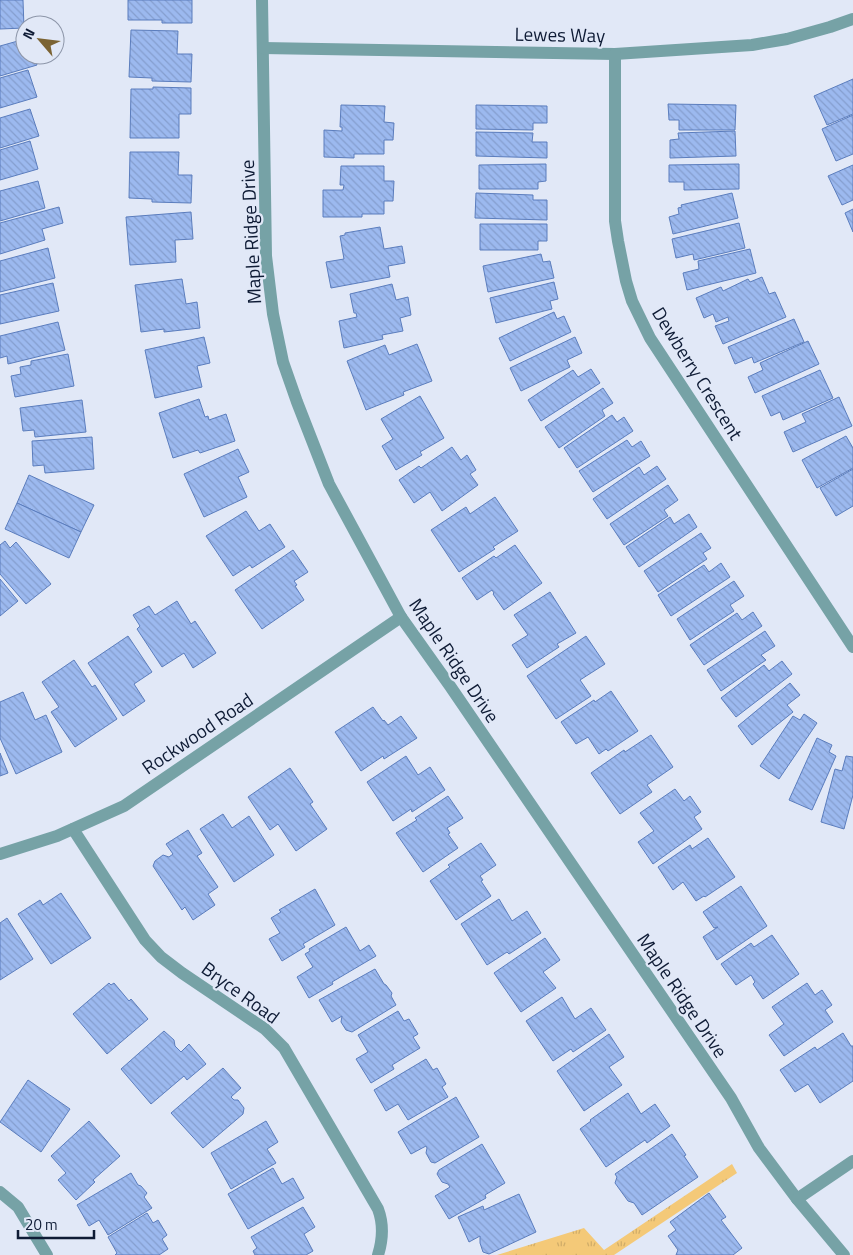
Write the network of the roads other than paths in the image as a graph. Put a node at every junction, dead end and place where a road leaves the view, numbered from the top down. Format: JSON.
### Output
{"nodes":[{"id":1,"x":262,"y":0,"type":"edge"},
{"id":2,"x":853,"y":19,"type":"edge"},
{"id":3,"x":263,"y":48,"type":"junction"},
{"id":4,"x":616,"y":54,"type":"junction"},
{"id":5,"x":401,"y":617,"type":"junction"},
{"id":6,"x":853,"y":647,"type":"edge"},
{"id":7,"x":73,"y":829,"type":"junction"},
{"id":8,"x":0,"y":854,"type":"edge"},
{"id":9,"x":853,"y":1161,"type":"edge"},
{"id":10,"x":0,"y":1192,"type":"edge"},
{"id":11,"x":797,"y":1199,"type":"junction"},
{"id":12,"x":47,"y":1255,"type":"edge"},
{"id":13,"x":378,"y":1255,"type":"edge"},
{"id":14,"x":844,"y":1255,"type":"edge"}],
"edges":[{"from":1,"to":3,"type":"street","name":"Maple Ridge Drive"},
{"from":2,"to":4,"type":"street","name":"Lewes Way"},
{"from":3,"to":4,"type":"street","name":"Lewes Way"},
{"from":3,"to":5,"type":"street","name":"Maple Ridge Drive"},
{"from":4,"to":6,"type":"street","name":"Dewberry Crescent"},
{"from":5,"to":7,"type":"street","name":"Rockwood Road"},
{"from":5,"to":11,"type":"street","name":"Maple Ridge Drive"},
{"from":7,"to":8,"type":"street","name":"Rockwood Road"},
{"from":7,"to":13,"type":"street","name":"Bryce Road"},
{"from":9,"to":11,"type":"street"},
{"from":10,"to":12,"type":"street"},
{"from":11,"to":14,"type":"street","name":"Maple Ridge Drive"}]}
